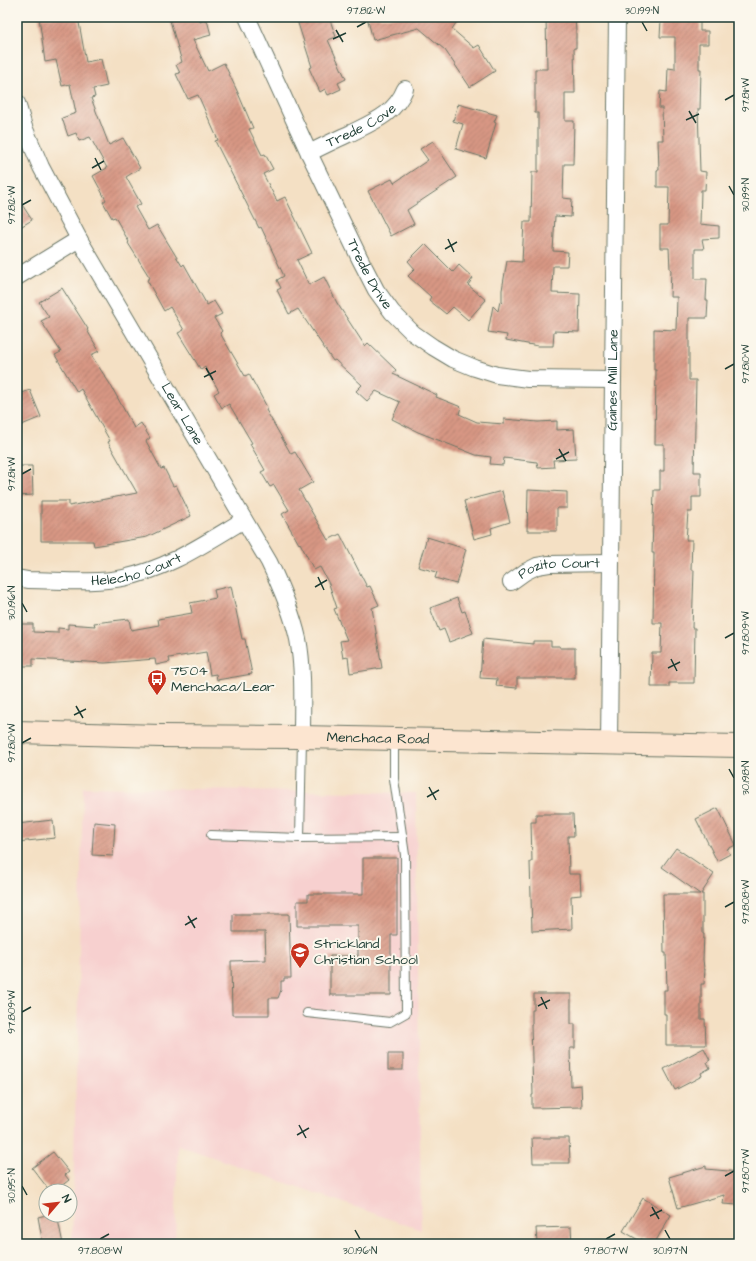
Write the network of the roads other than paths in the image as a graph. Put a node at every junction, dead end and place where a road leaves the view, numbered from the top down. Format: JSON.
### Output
{"nodes":[{"id":1,"x":247,"y":17,"type":"edge"},
{"id":2,"x":617,"y":17,"type":"edge"},
{"id":3,"x":405,"y":89,"type":"dead end"},
{"id":4,"x":17,"y":103,"type":"edge"},
{"id":5,"x":309,"y":153,"type":"junction"},
{"id":6,"x":79,"y":239,"type":"junction"},
{"id":7,"x":17,"y":277,"type":"edge"},
{"id":8,"x":613,"y":380,"type":"junction"},
{"id":9,"x":244,"y":520,"type":"junction"},
{"id":10,"x":610,"y":563,"type":"junction"},
{"id":11,"x":17,"y":578,"type":"edge"},
{"id":12,"x":511,"y":582,"type":"dead end"},
{"id":13,"x":17,"y":732,"type":"edge"},
{"id":14,"x":302,"y":737,"type":"junction"},
{"id":15,"x":394,"y":739,"type":"junction"},
{"id":16,"x":609,"y":743,"type":"junction"},
{"id":17,"x":739,"y":746,"type":"edge"},
{"id":18,"x":211,"y":835,"type":"dead end"},
{"id":19,"x":402,"y":837,"type":"junction"},
{"id":20,"x":300,"y":838,"type":"junction"},
{"id":21,"x":306,"y":1013,"type":"dead end"}],
"edges":[{"from":1,"to":5,"type":"street","name":"Trede Drive"},
{"from":2,"to":8,"type":"street","name":"Gaines Mill Lane"},
{"from":3,"to":5,"type":"street","name":"Trede Cove"},
{"from":4,"to":6,"type":"street","name":"Lear Lane"},
{"from":5,"to":8,"type":"street","name":"Trede Drive"},
{"from":6,"to":7,"type":"street"},
{"from":6,"to":9,"type":"street","name":"Lear Lane"},
{"from":8,"to":10,"type":"street","name":"Gaines Mill Lane"},
{"from":9,"to":11,"type":"street","name":"Helecho Court"},
{"from":9,"to":14,"type":"street","name":"Lear Lane"},
{"from":10,"to":12,"type":"street","name":"Pozito Court"},
{"from":10,"to":16,"type":"street","name":"Gaines Mill Lane"},
{"from":13,"to":14,"type":"main road","name":"Menchaca Road"},
{"from":14,"to":15,"type":"main road","name":"Menchaca Road"},
{"from":14,"to":20,"type":"lane"},
{"from":15,"to":16,"type":"main road","name":"Menchaca Road"},
{"from":15,"to":19,"type":"lane"},
{"from":16,"to":17,"type":"main road","name":"Menchaca Road"},
{"from":18,"to":20,"type":"lane"},
{"from":19,"to":20,"type":"lane"},
{"from":19,"to":21,"type":"lane"}]}
